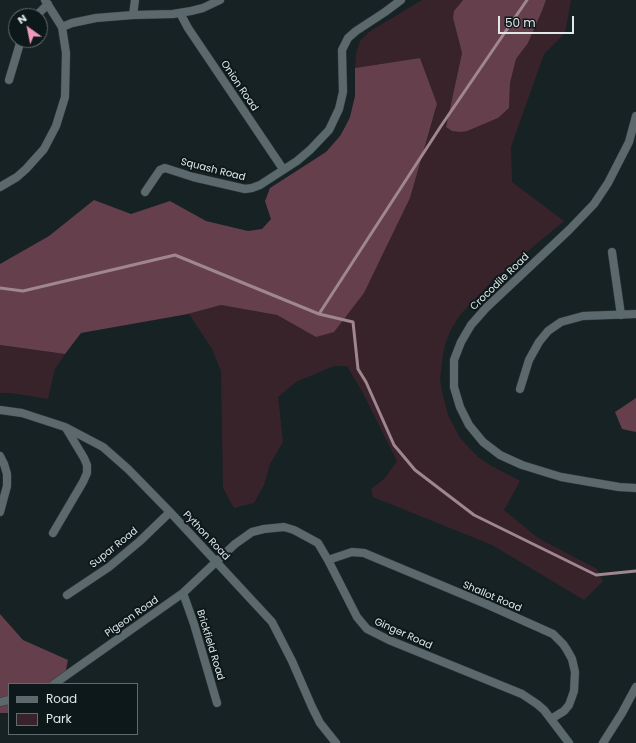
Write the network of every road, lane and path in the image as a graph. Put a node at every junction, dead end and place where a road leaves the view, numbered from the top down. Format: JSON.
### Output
{"nodes":[{"id":1,"x":135,"y":0,"type":"edge"},
{"id":2,"x":220,"y":0,"type":"edge"},
{"id":3,"x":401,"y":0,"type":"edge"},
{"id":4,"x":47,"y":2,"type":"edge"},
{"id":5,"x":180,"y":13,"type":"junction"},
{"id":6,"x":133,"y":15,"type":"junction"},
{"id":7,"x":62,"y":27,"type":"junction"},
{"id":8,"x":19,"y":48,"type":"edge"},
{"id":9,"x":9,"y":80,"type":"dead end"},
{"id":10,"x":636,"y":116,"type":"edge"},
{"id":11,"x":633,"y":143,"type":"edge"},
{"id":12,"x":283,"y":169,"type":"junction"},
{"id":13,"x":0,"y":187,"type":"edge"},
{"id":14,"x":145,"y":192,"type":"dead end"},
{"id":15,"x":612,"y":252,"type":"dead end"},
{"id":16,"x":636,"y":314,"type":"edge"},
{"id":17,"x":621,"y":315,"type":"junction"},
{"id":18,"x":520,"y":389,"type":"dead end"},
{"id":19,"x":0,"y":410,"type":"edge"},
{"id":20,"x":65,"y":427,"type":"junction"},
{"id":21,"x":0,"y":456,"type":"edge"},
{"id":22,"x":636,"y":488,"type":"edge"},
{"id":23,"x":0,"y":512,"type":"edge"},
{"id":24,"x":170,"y":512,"type":"junction"},
{"id":25,"x":53,"y":533,"type":"dead end"},
{"id":26,"x":328,"y":560,"type":"junction"},
{"id":27,"x":217,"y":562,"type":"junction"},
{"id":28,"x":183,"y":593,"type":"junction"},
{"id":29,"x":67,"y":595,"type":"dead end"},
{"id":30,"x":55,"y":683,"type":"edge"},
{"id":31,"x":635,"y":690,"type":"edge"},
{"id":32,"x":217,"y":703,"type":"dead end"},
{"id":33,"x":551,"y":719,"type":"junction"},
{"id":34,"x":336,"y":743,"type":"edge"},
{"id":35,"x":569,"y":743,"type":"edge"},
{"id":36,"x":603,"y":743,"type":"edge"}],
"edges":[{"from":1,"to":6,"type":"street"},
{"from":2,"to":5,"type":"street"},
{"from":3,"to":12,"type":"street"},
{"from":4,"to":7,"type":"street"},
{"from":5,"to":6,"type":"street"},
{"from":5,"to":12,"type":"street","name":"Onion Road"},
{"from":6,"to":7,"type":"street"},
{"from":7,"to":13,"type":"street"},
{"from":8,"to":9,"type":"street"},
{"from":10,"to":11,"type":"street","name":"Crocodile Road"},
{"from":11,"to":22,"type":"street","name":"Crocodile Road"},
{"from":12,"to":14,"type":"street","name":"Squash Road"},
{"from":15,"to":17,"type":"street"},
{"from":16,"to":17,"type":"street"},
{"from":17,"to":18,"type":"street"},
{"from":19,"to":20,"type":"street","name":"Python Road"},
{"from":20,"to":24,"type":"street","name":"Python Road"},
{"from":20,"to":25,"type":"street"},
{"from":21,"to":23,"type":"street"},
{"from":24,"to":27,"type":"street","name":"Python Road"},
{"from":24,"to":29,"type":"street","name":"Supar Road"},
{"from":26,"to":27,"type":"street","name":"Ginger Road"},
{"from":26,"to":33,"type":"street","name":"Ginger Road"},
{"from":26,"to":33,"type":"street","name":"Shallot Road"},
{"from":27,"to":28,"type":"street","name":"Pigeon Road"},
{"from":27,"to":34,"type":"street","name":"Python Road"},
{"from":28,"to":30,"type":"street","name":"Pigeon Road"},
{"from":28,"to":32,"type":"street","name":"Brickfield Road"},
{"from":31,"to":36,"type":"street"},
{"from":33,"to":35,"type":"street","name":"Ginger Road"}]}
